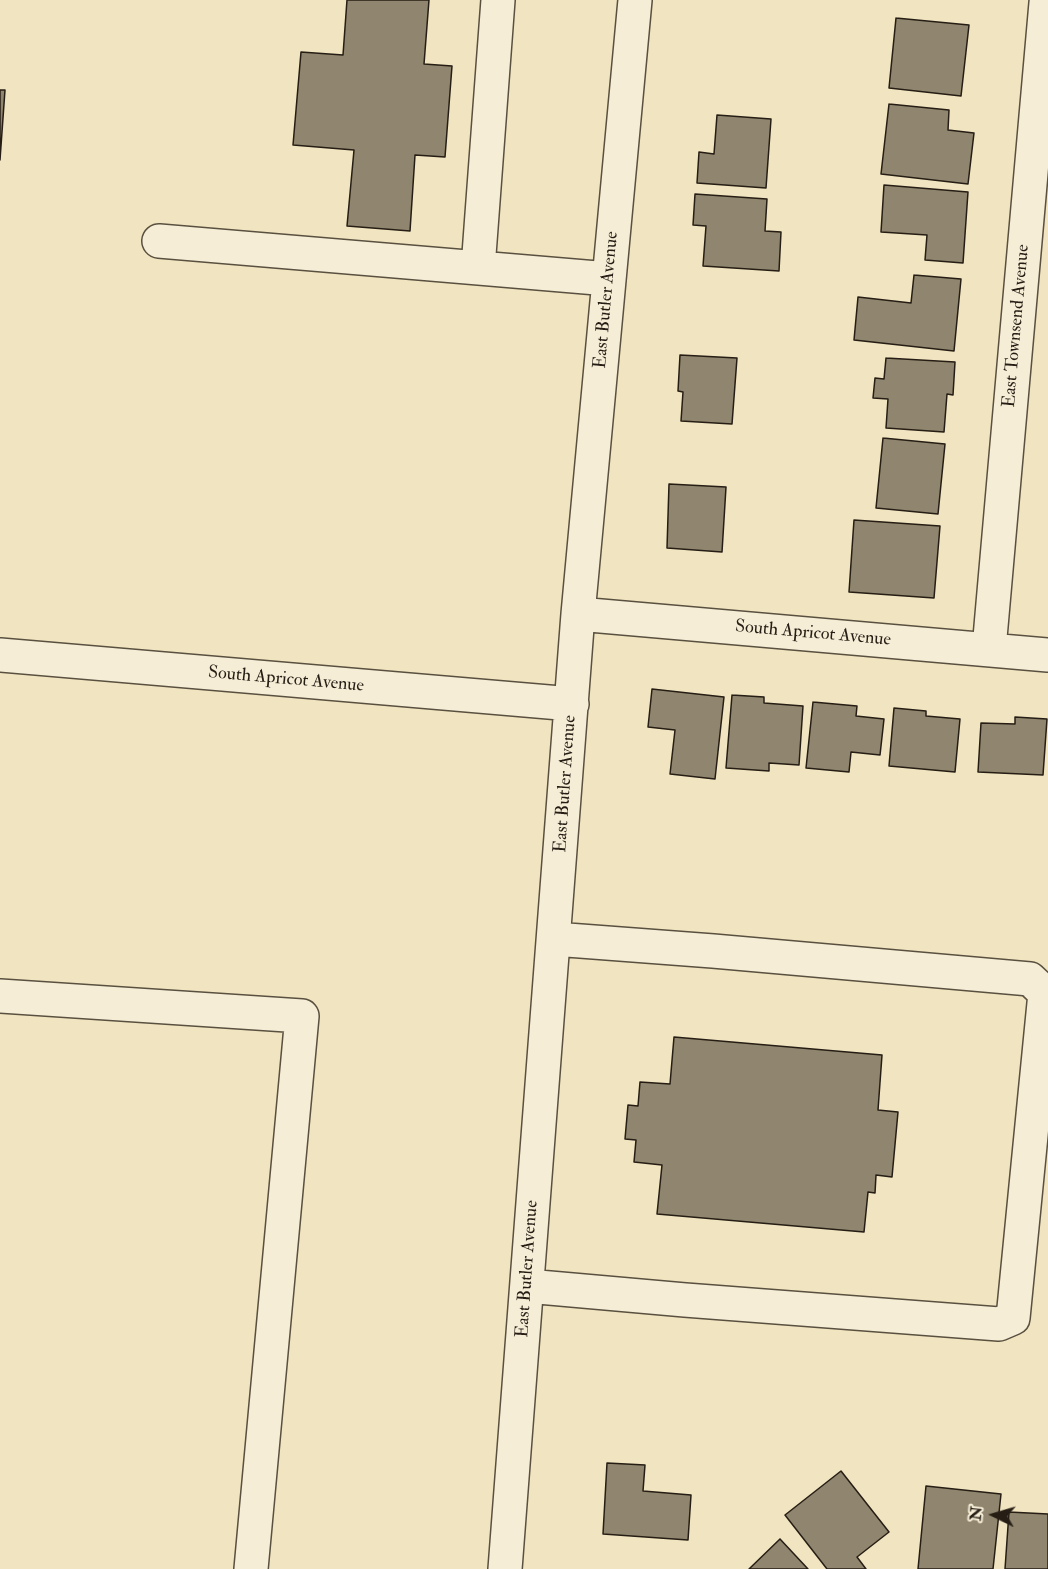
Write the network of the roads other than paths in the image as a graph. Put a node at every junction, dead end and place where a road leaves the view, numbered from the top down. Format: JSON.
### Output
{"nodes":[{"id":1,"x":498,"y":0,"type":"edge"},
{"id":2,"x":635,"y":0,"type":"edge"},
{"id":3,"x":1047,"y":3,"type":"edge"},
{"id":4,"x":159,"y":241,"type":"dead end"},
{"id":5,"x":478,"y":268,"type":"junction"},
{"id":6,"x":609,"y":279,"type":"junction"},
{"id":7,"x":579,"y":614,"type":"junction"},
{"id":8,"x":989,"y":649,"type":"junction"},
{"id":9,"x":0,"y":655,"type":"edge"},
{"id":10,"x":1048,"y":655,"type":"edge"},
{"id":11,"x":572,"y":704,"type":"junction"},
{"id":12,"x":554,"y":939,"type":"junction"},
{"id":13,"x":0,"y":996,"type":"edge"},
{"id":14,"x":527,"y":1286,"type":"junction"},
{"id":15,"x":251,"y":1569,"type":"edge"},
{"id":16,"x":505,"y":1569,"type":"edge"}],
"edges":[{"from":1,"to":5,"type":"street"},
{"from":2,"to":6,"type":"street","name":"East Butler Avenue"},
{"from":3,"to":8,"type":"street","name":"East Townsend Avenue"},
{"from":4,"to":5,"type":"street"},
{"from":5,"to":6,"type":"street"},
{"from":6,"to":7,"type":"street","name":"East Butler Avenue"},
{"from":7,"to":8,"type":"street","name":"South Apricot Avenue"},
{"from":7,"to":11,"type":"street","name":"East Butler Avenue"},
{"from":8,"to":10,"type":"street","name":"South Apricot Avenue"},
{"from":9,"to":11,"type":"street","name":"South Apricot Avenue"},
{"from":11,"to":12,"type":"street","name":"East Butler Avenue"},
{"from":12,"to":14,"type":"street","name":"East Butler Avenue"},
{"from":12,"to":14,"type":"street"},
{"from":13,"to":15,"type":"street"},
{"from":14,"to":16,"type":"street","name":"East Butler Avenue"}]}
